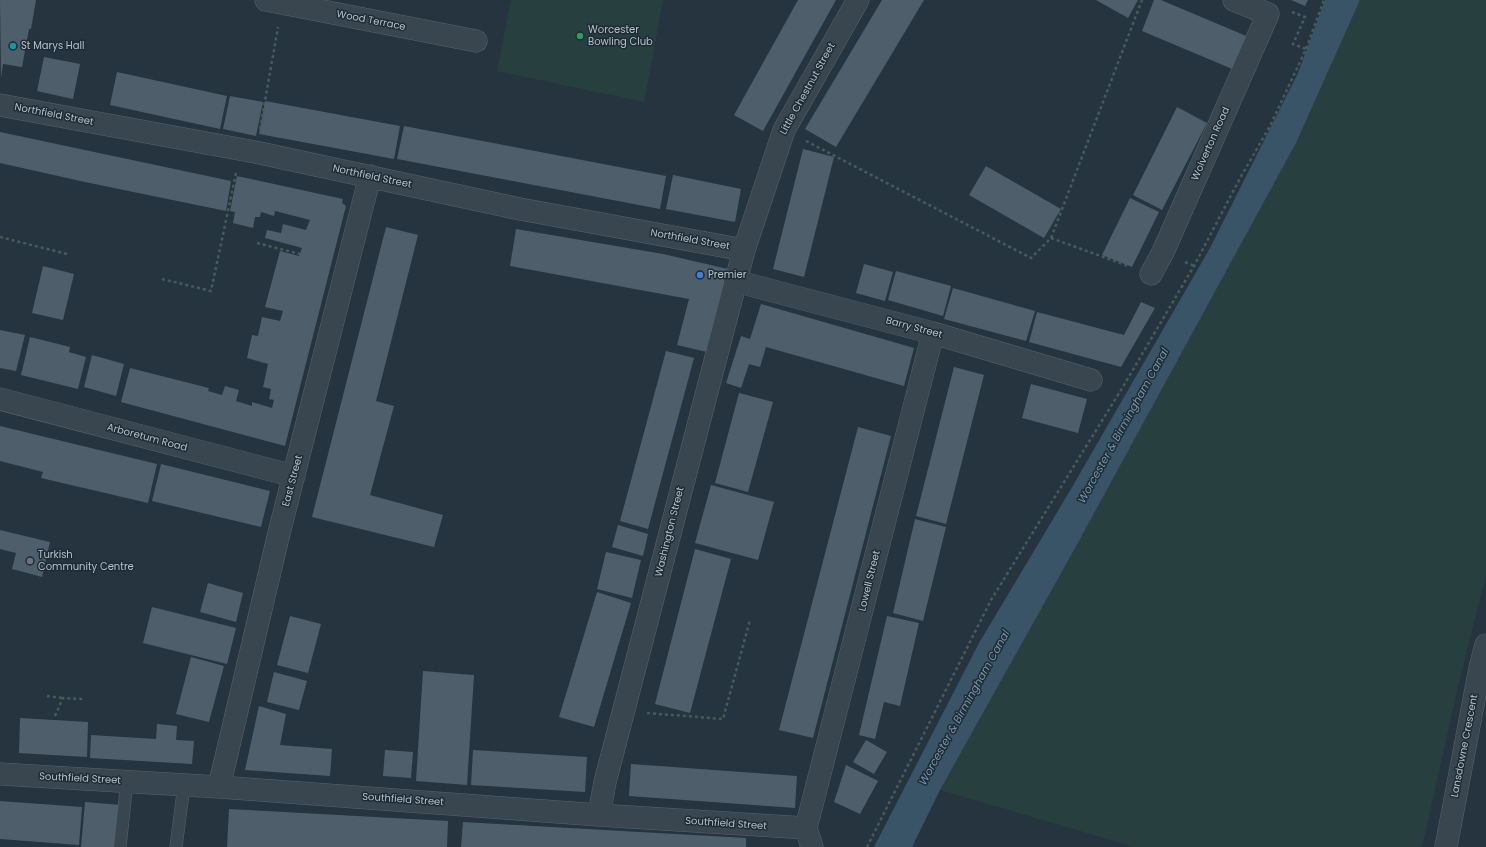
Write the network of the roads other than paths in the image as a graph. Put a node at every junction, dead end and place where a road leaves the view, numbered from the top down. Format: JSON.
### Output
{"nodes":[{"id":1,"x":858,"y":0,"type":"edge"},
{"id":2,"x":1234,"y":0,"type":"edge"},
{"id":3,"x":274,"y":2,"type":"edge"},
{"id":4,"x":476,"y":41,"type":"dead end"},
{"id":5,"x":0,"y":105,"type":"edge"},
{"id":6,"x":370,"y":176,"type":"junction"},
{"id":7,"x":744,"y":250,"type":"junction"},
{"id":8,"x":1151,"y":274,"type":"road end"},
{"id":9,"x":735,"y":281,"type":"junction"},
{"id":10,"x":933,"y":333,"type":"junction"},
{"id":11,"x":1091,"y":380,"type":"dead end"},
{"id":12,"x":0,"y":399,"type":"edge"},
{"id":13,"x":294,"y":476,"type":"junction"},
{"id":14,"x":1486,"y":645,"type":"edge"},
{"id":15,"x":0,"y":774,"type":"edge"},
{"id":16,"x":127,"y":782,"type":"junction"},
{"id":17,"x":184,"y":785,"type":"junction"},
{"id":18,"x":219,"y":787,"type":"junction"},
{"id":19,"x":599,"y":815,"type":"junction"},
{"id":20,"x":809,"y":838,"type":"edge"},
{"id":21,"x":120,"y":847,"type":"edge"},
{"id":22,"x":176,"y":847,"type":"edge"},
{"id":23,"x":1446,"y":847,"type":"edge"}],
"edges":[{"from":1,"to":7,"type":"street","name":"Little Chestnut Street"},
{"from":2,"to":8,"type":"street","name":"Wolverton Road"},
{"from":3,"to":4,"type":"street","name":"Wood Terrace"},
{"from":5,"to":6,"type":"street","name":"Northfield Street"},
{"from":6,"to":7,"type":"street","name":"Northfield Street"},
{"from":6,"to":13,"type":"street","name":"East Street"},
{"from":7,"to":9,"type":"street","name":"Washington Street"},
{"from":9,"to":10,"type":"street","name":"Barry Street"},
{"from":9,"to":19,"type":"street","name":"Washington Street"},
{"from":10,"to":11,"type":"street","name":"Barry Street"},
{"from":10,"to":20,"type":"street","name":"Lowell Street"},
{"from":12,"to":13,"type":"street","name":"Arboretum Road"},
{"from":13,"to":18,"type":"street","name":"East Street"},
{"from":14,"to":23,"type":"street","name":"Lansdowne Crescent"},
{"from":15,"to":16,"type":"street","name":"Southfield Street"},
{"from":16,"to":17,"type":"street","name":"Southfield Street"},
{"from":16,"to":21,"type":"lane"},
{"from":17,"to":18,"type":"street","name":"Southfield Street"},
{"from":17,"to":22,"type":"lane"},
{"from":18,"to":19,"type":"street","name":"Southfield Street"},
{"from":19,"to":20,"type":"street","name":"Southfield Street"}]}
